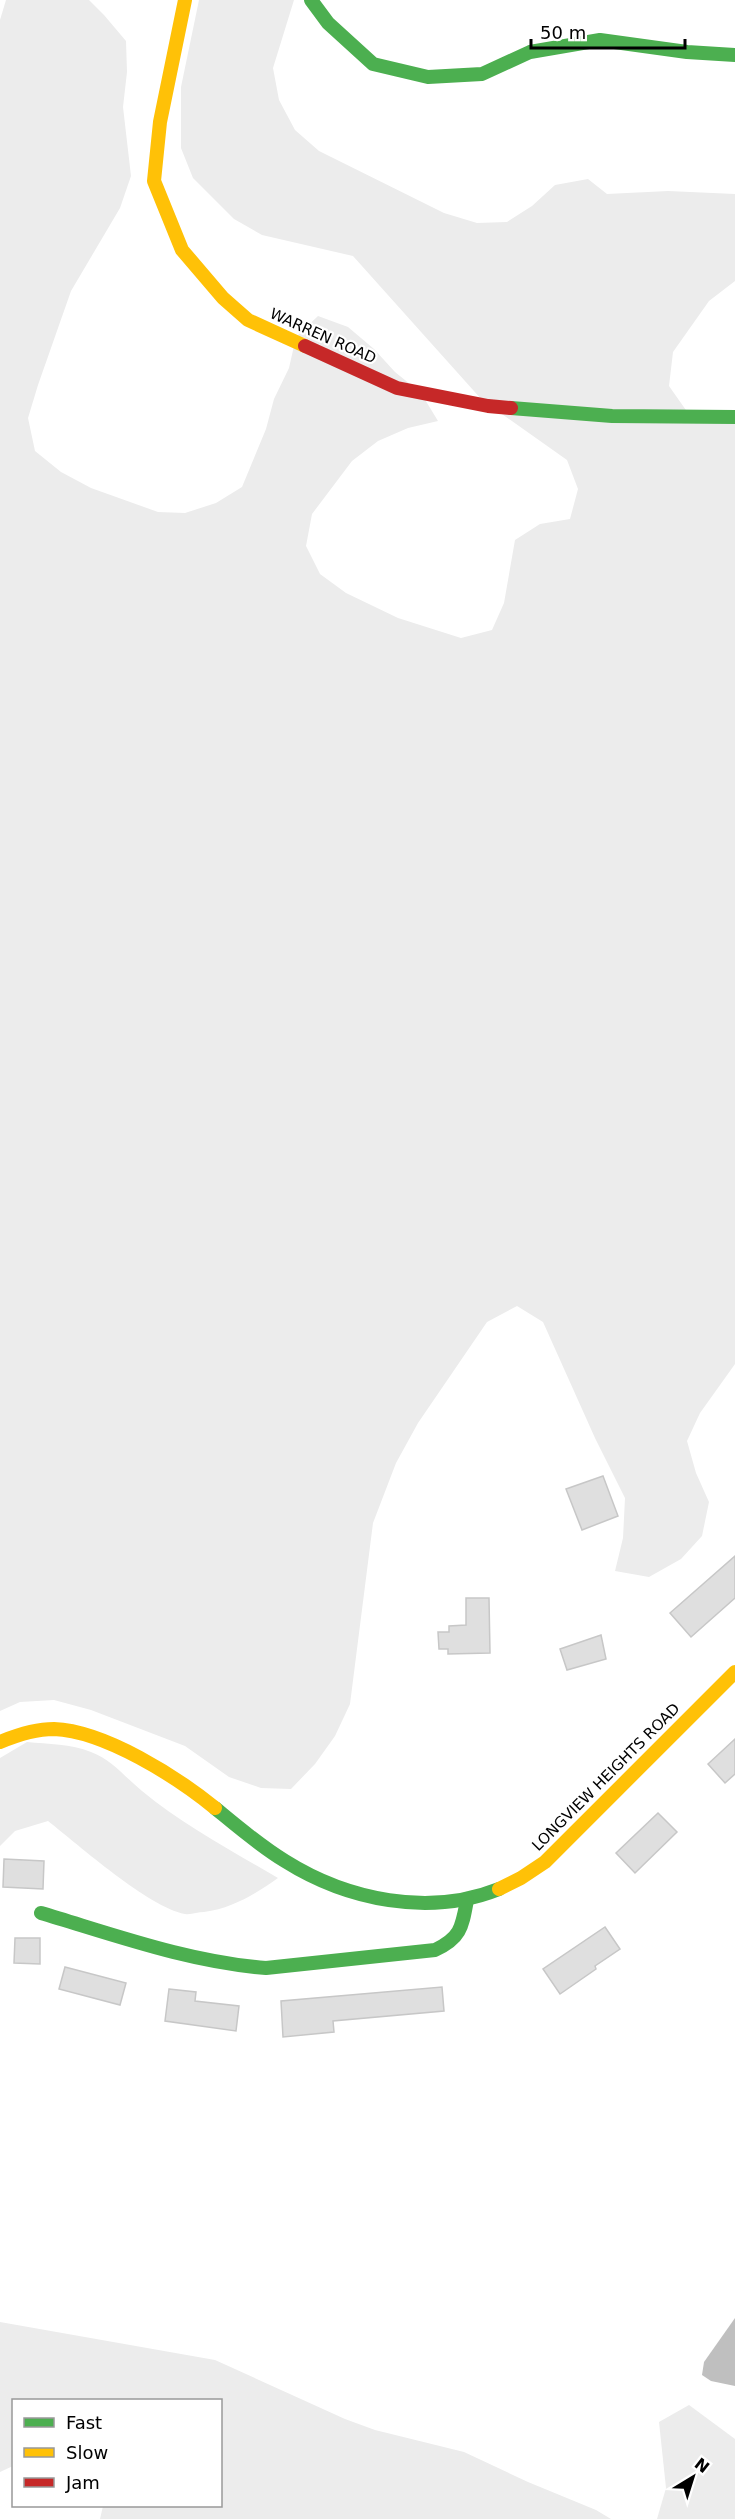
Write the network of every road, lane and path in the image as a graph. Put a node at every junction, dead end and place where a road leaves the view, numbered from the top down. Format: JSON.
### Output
{"nodes":[{"id":1,"x":185,"y":0,"type":"edge"},
{"id":2,"x":311,"y":0,"type":"edge"},
{"id":3,"x":735,"y":55,"type":"edge"},
{"id":4,"x":735,"y":417,"type":"edge"},
{"id":5,"x":735,"y":1672,"type":"edge"},
{"id":6,"x":0,"y":1742,"type":"edge"},
{"id":7,"x":467,"y":1900,"type":"junction"},
{"id":8,"x":41,"y":1912,"type":"dead end"}],
"edges":[{"from":1,"to":4,"type":"street","name":"WARREN ROAD"},
{"from":2,"to":3,"type":"street"},
{"from":5,"to":7,"type":"street","name":"LONGVIEW HEIGHTS ROAD"},
{"from":6,"to":7,"type":"street","name":"LONGVIEW HEIGHTS ROAD"},
{"from":7,"to":8,"type":"street"}]}
